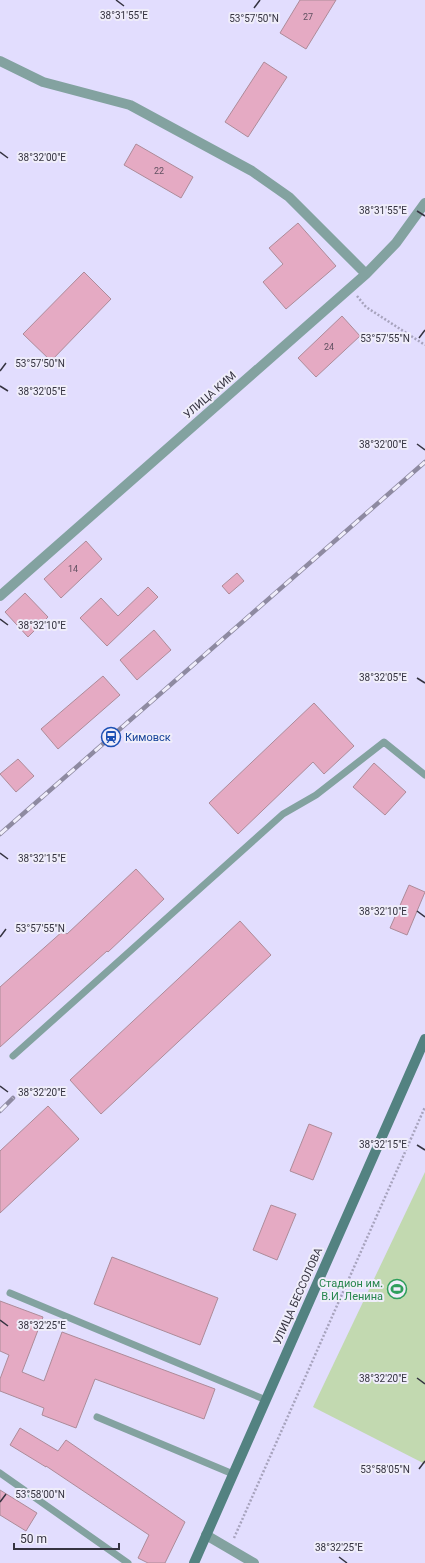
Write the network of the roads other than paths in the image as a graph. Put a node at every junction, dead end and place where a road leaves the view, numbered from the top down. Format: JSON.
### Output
{"nodes":[{"id":1,"x":0,"y":62,"type":"edge"},
{"id":2,"x":425,"y":203,"type":"edge"},
{"id":3,"x":366,"y":274,"type":"junction"},
{"id":4,"x":0,"y":596,"type":"edge"},
{"id":5,"x":425,"y":775,"type":"edge"},
{"id":6,"x":425,"y":1039,"type":"edge"},
{"id":7,"x":12,"y":1056,"type":"dead end"},
{"id":8,"x":10,"y":1293,"type":"dead end"},
{"id":9,"x":266,"y":1400,"type":"junction"},
{"id":10,"x":97,"y":1418,"type":"dead end"},
{"id":11,"x":0,"y":1472,"type":"edge"},
{"id":12,"x":234,"y":1474,"type":"junction"},
{"id":13,"x":206,"y":1535,"type":"junction"},
{"id":14,"x":128,"y":1563,"type":"edge"},
{"id":15,"x":194,"y":1563,"type":"edge"},
{"id":16,"x":254,"y":1563,"type":"edge"}],
"edges":[{"from":1,"to":3,"type":"street"},
{"from":2,"to":3,"type":"street","name":"УЛИЦА КИМ"},
{"from":3,"to":4,"type":"street","name":"УЛИЦА КИМ"},
{"from":5,"to":7,"type":"lane"},
{"from":6,"to":9,"type":"main road","name":"УЛИЦА БЕССОЛОВА"},
{"from":8,"to":9,"type":"lane"},
{"from":9,"to":12,"type":"main road","name":"УЛИЦА БЕССОЛОВА"},
{"from":10,"to":12,"type":"lane"},
{"from":11,"to":14,"type":"lane"},
{"from":12,"to":13,"type":"main road","name":"УЛИЦА БЕССОЛОВА"},
{"from":13,"to":15,"type":"main road","name":"УЛИЦА БЕССОЛОВА"},
{"from":13,"to":16,"type":"street"}]}
